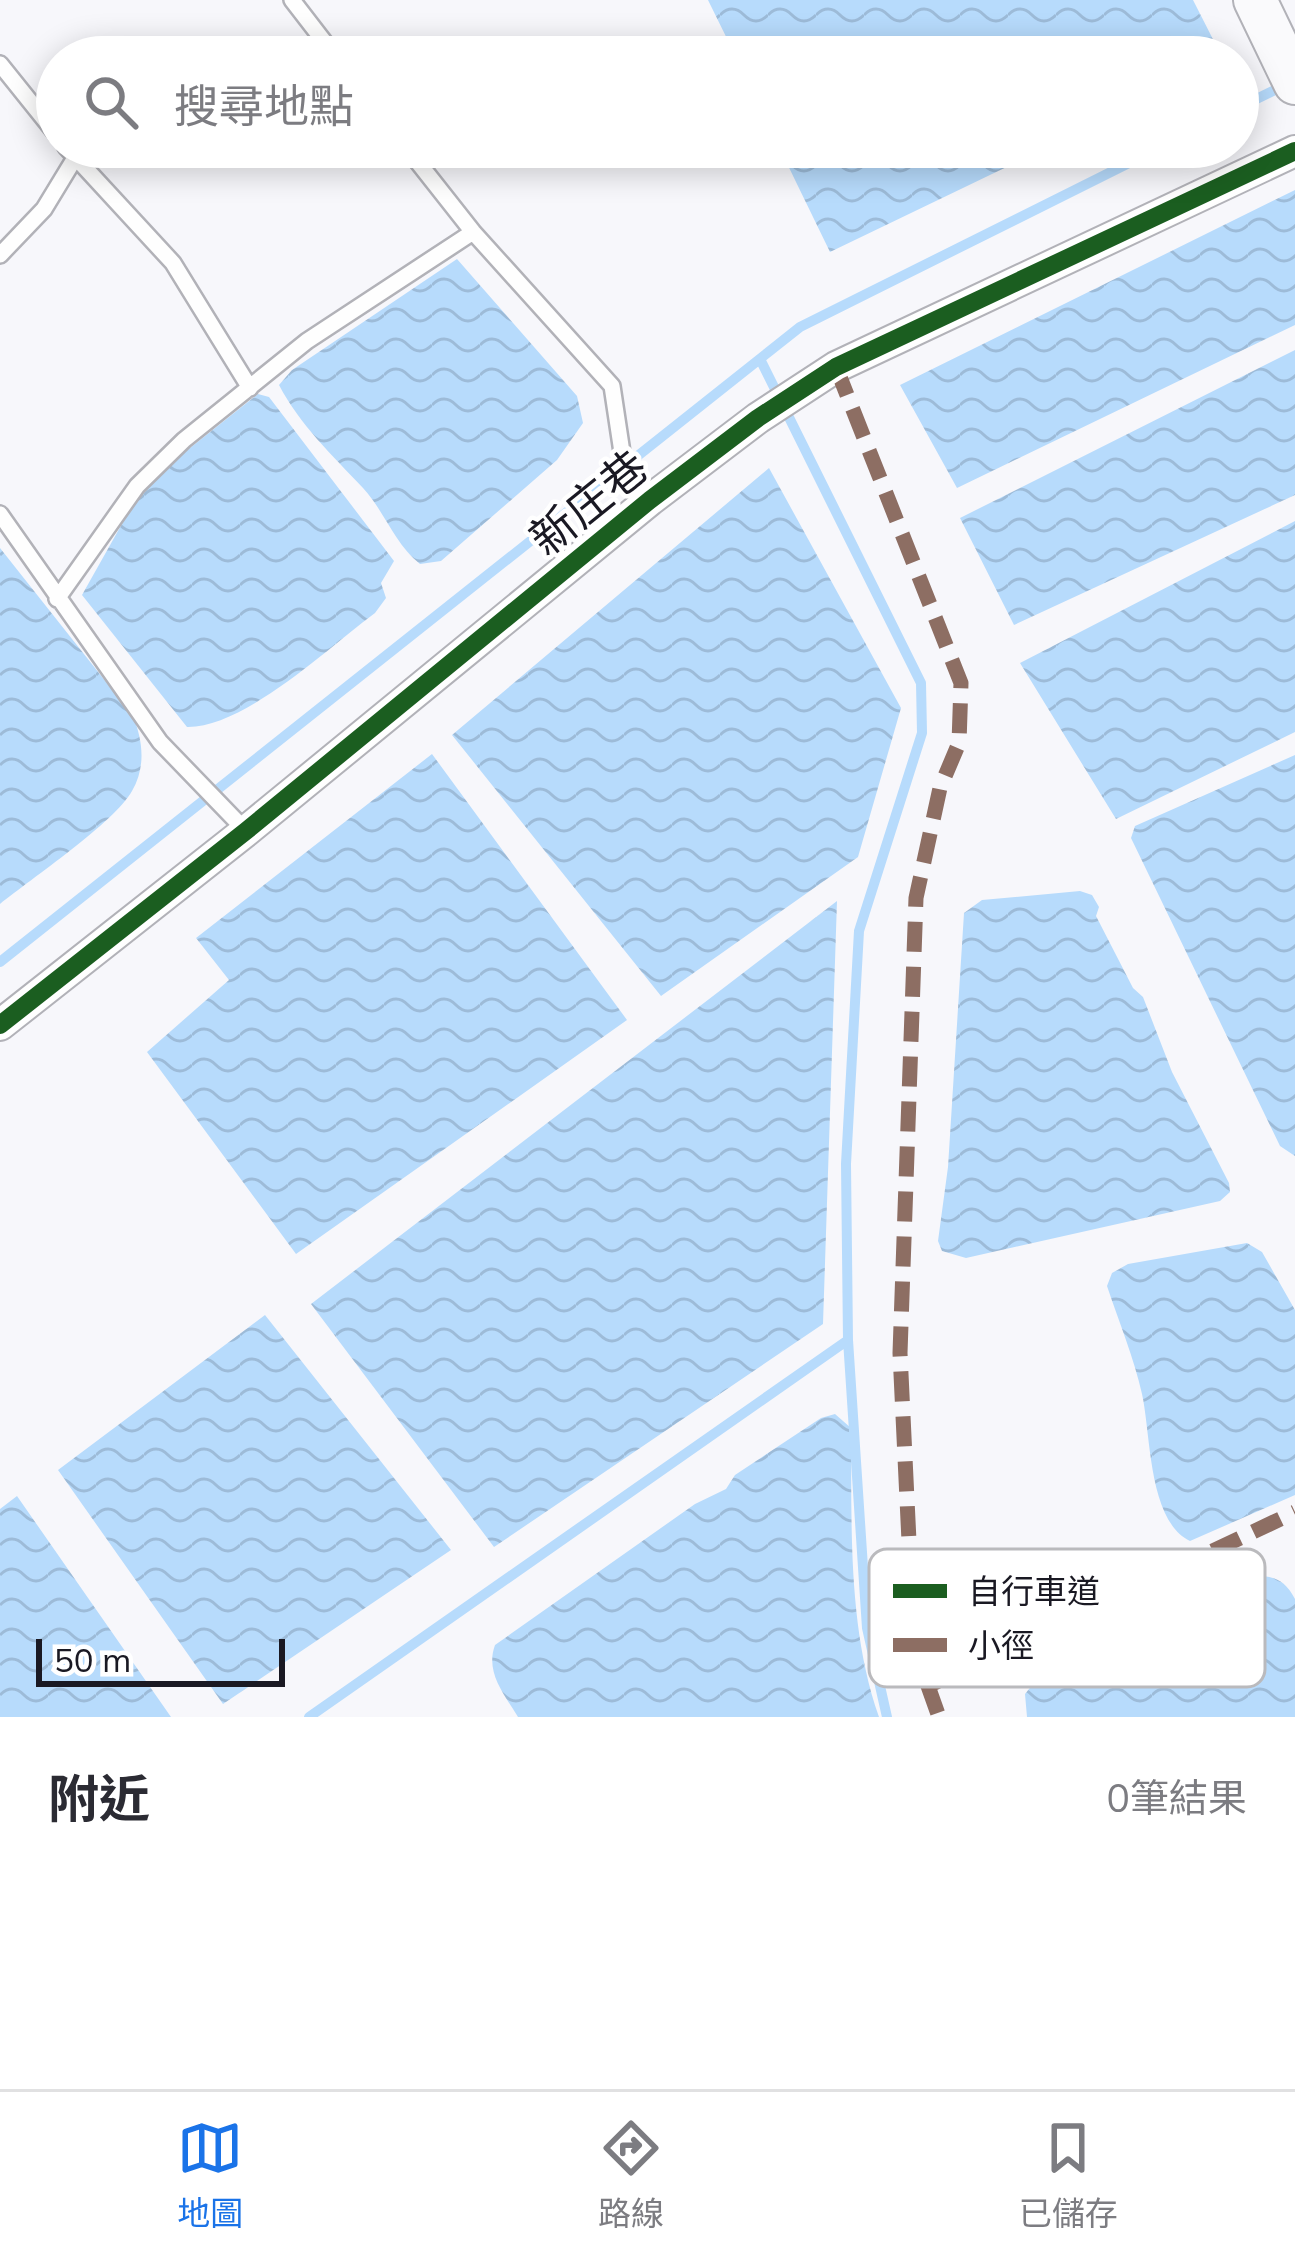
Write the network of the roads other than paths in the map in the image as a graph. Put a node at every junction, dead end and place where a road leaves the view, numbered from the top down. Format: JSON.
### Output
{"nodes":[{"id":1,"x":292,"y":0,"type":"edge"},
{"id":2,"x":1255,"y":0,"type":"edge"},
{"id":3,"x":320,"y":36,"type":"edge"},
{"id":4,"x":0,"y":64,"type":"edge"},
{"id":5,"x":1295,"y":83,"type":"edge"},
{"id":6,"x":36,"y":109,"type":"edge"},
{"id":7,"x":1295,"y":151,"type":"edge"},
{"id":8,"x":63,"y":168,"type":"edge"},
{"id":9,"x":86,"y":168,"type":"edge"},
{"id":10,"x":423,"y":168,"type":"edge"},
{"id":11,"x":1259,"y":168,"type":"edge"},
{"id":12,"x":1259,"y":168,"type":"edge"},
{"id":13,"x":473,"y":232,"type":"junction"},
{"id":14,"x":0,"y":255,"type":"edge"},
{"id":15,"x":250,"y":388,"type":"junction"},
{"id":16,"x":650,"y":500,"type":"junction"},
{"id":17,"x":0,"y":514,"type":"edge"},
{"id":18,"x":57,"y":599,"type":"junction"},
{"id":19,"x":246,"y":831,"type":"junction"},
{"id":20,"x":0,"y":1025,"type":"edge"}],
"edges":[{"from":1,"to":3,"type":"lane"},
{"from":2,"to":5,"type":"street"},
{"from":4,"to":6,"type":"lane"},
{"from":7,"to":12,"type":"street","name":"新庄巷"},
{"from":8,"to":14,"type":"lane"},
{"from":9,"to":15,"type":"lane"},
{"from":10,"to":13,"type":"lane"},
{"from":11,"to":16,"type":"street","name":"新庄巷"},
{"from":13,"to":15,"type":"lane"},
{"from":13,"to":16,"type":"lane"},
{"from":15,"to":18,"type":"lane"},
{"from":16,"to":19,"type":"street","name":"新庄巷"},
{"from":17,"to":18,"type":"lane"},
{"from":18,"to":19,"type":"lane"},
{"from":19,"to":20,"type":"street","name":"新庄巷"}]}
